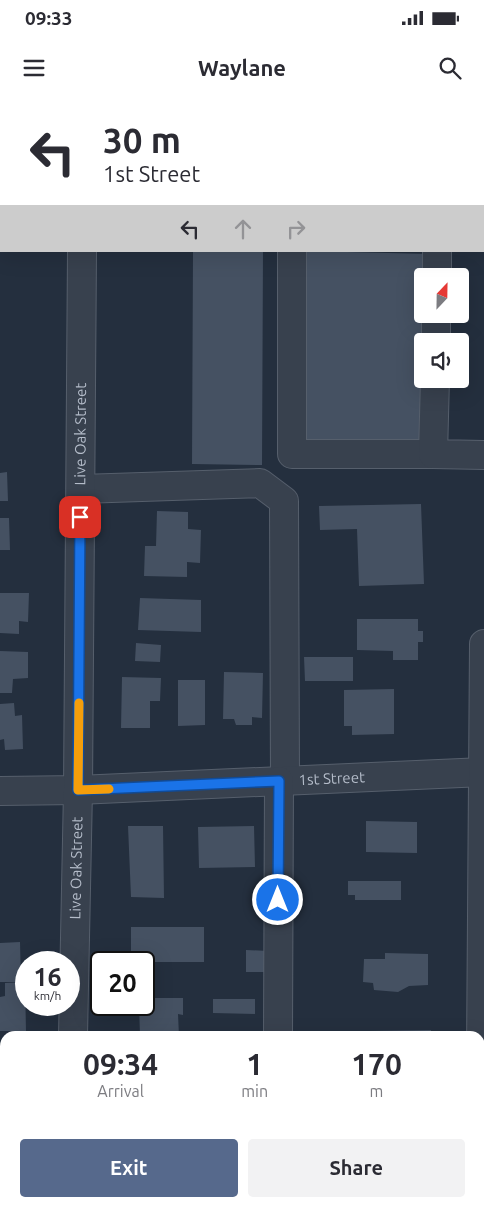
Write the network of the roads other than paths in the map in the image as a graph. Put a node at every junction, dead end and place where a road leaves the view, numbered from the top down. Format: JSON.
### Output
{"nodes":[{"id":1,"x":82,"y":252,"type":"edge"},
{"id":2,"x":292,"y":252,"type":"edge"},
{"id":3,"x":437,"y":252,"type":"edge"},
{"id":4,"x":437,"y":268,"type":"edge"},
{"id":5,"x":435,"y":388,"type":"edge"},
{"id":6,"x":433,"y":454,"type":"junction"},
{"id":7,"x":484,"y":455,"type":"edge"},
{"id":8,"x":81,"y":489,"type":"junction"},
{"id":9,"x":484,"y":644,"type":"edge"},
{"id":10,"x":484,"y":772,"type":"edge"},
{"id":11,"x":282,"y":781,"type":"junction"},
{"id":12,"x":78,"y":790,"type":"junction"},
{"id":13,"x":0,"y":791,"type":"edge"},
{"id":14,"x":73,"y":1031,"type":"edge"},
{"id":15,"x":278,"y":1031,"type":"edge"},
{"id":16,"x":483,"y":1031,"type":"edge"}],
"edges":[{"from":1,"to":8,"type":"street","name":"Live Oak Street"},
{"from":2,"to":6,"type":"street"},
{"from":3,"to":4,"type":"street"},
{"from":5,"to":6,"type":"street"},
{"from":6,"to":7,"type":"street"},
{"from":8,"to":11,"type":"street"},
{"from":8,"to":12,"type":"street","name":"Live Oak Street"},
{"from":9,"to":10,"type":"street"},
{"from":10,"to":11,"type":"street","name":"1st Street"},
{"from":10,"to":16,"type":"street"},
{"from":11,"to":12,"type":"street","name":"1st Street"},
{"from":11,"to":15,"type":"street"},
{"from":12,"to":13,"type":"street","name":"1st Street"},
{"from":12,"to":14,"type":"street","name":"Live Oak Street"}]}
